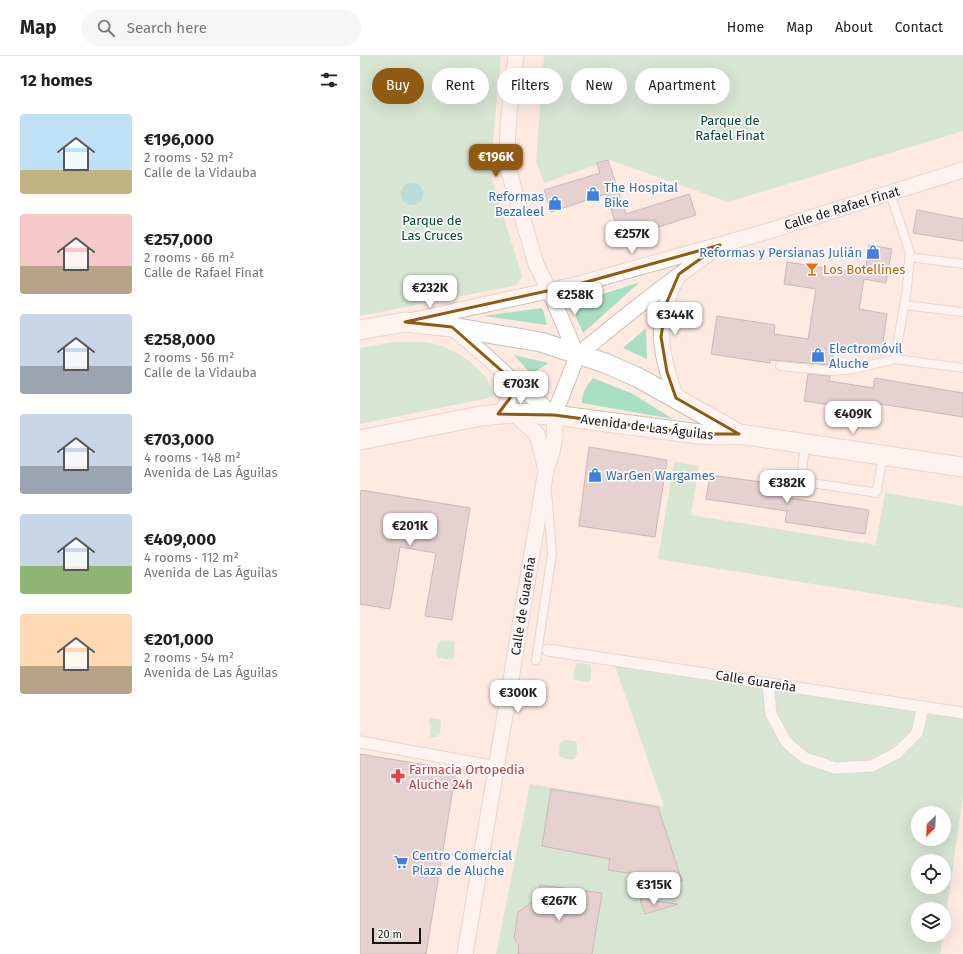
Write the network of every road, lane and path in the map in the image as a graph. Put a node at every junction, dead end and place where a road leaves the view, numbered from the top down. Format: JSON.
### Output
{"nodes":[{"id":1,"x":516,"y":56,"type":"edge"},
{"id":2,"x":963,"y":170,"type":"edge"},
{"id":3,"x":890,"y":193,"type":"junction"},
{"id":4,"x":720,"y":245,"type":"junction"},
{"id":5,"x":910,"y":256,"type":"junction"},
{"id":6,"x":963,"y":264,"type":"edge"},
{"id":7,"x":679,"y":274,"type":"junction"},
{"id":8,"x":549,"y":290,"type":"junction"},
{"id":9,"x":904,"y":305,"type":"junction"},
{"id":10,"x":963,"y":312,"type":"edge"},
{"id":11,"x":405,"y":322,"type":"junction"},
{"id":12,"x":452,"y":327,"type":"junction"},
{"id":13,"x":360,"y":330,"type":"edge"},
{"id":14,"x":578,"y":354,"type":"junction"},
{"id":15,"x":895,"y":359,"type":"junction"},
{"id":16,"x":780,"y":366,"type":"dead end"},
{"id":17,"x":963,"y":368,"type":"edge"},
{"id":18,"x":512,"y":380,"type":"junction"},
{"id":19,"x":676,"y":398,"type":"junction"},
{"id":20,"x":506,"y":414,"type":"junction"},
{"id":21,"x":554,"y":415,"type":"junction"},
{"id":22,"x":740,"y":434,"type":"junction"},
{"id":23,"x":360,"y":440,"type":"edge"},
{"id":24,"x":805,"y":444,"type":"junction"},
{"id":25,"x":882,"y":455,"type":"junction"},
{"id":26,"x":963,"y":467,"type":"edge"},
{"id":27,"x":546,"y":470,"type":"junction"},
{"id":28,"x":548,"y":650,"type":"dead end"},
{"id":29,"x":536,"y":660,"type":"dead end"},
{"id":30,"x":768,"y":683,"type":"junction"},
{"id":31,"x":923,"y":707,"type":"junction"},
{"id":32,"x":963,"y":713,"type":"edge"},
{"id":33,"x":360,"y":742,"type":"edge"},
{"id":34,"x":496,"y":767,"type":"junction"},
{"id":35,"x":465,"y":954,"type":"edge"}],
"edges":[{"from":1,"to":8,"type":"street"},
{"from":2,"to":3,"type":"street","name":"Calle de Rafael Finat"},
{"from":3,"to":4,"type":"street","name":"Calle de Rafael Finat"},
{"from":3,"to":5,"type":"lane"},
{"from":4,"to":7,"type":"street","name":"Calle de Rafael Finat"},
{"from":4,"to":8,"type":"street","name":"Calle de Rafael Finat"},
{"from":5,"to":6,"type":"lane"},
{"from":5,"to":9,"type":"lane"},
{"from":7,"to":14,"type":"street","name":"Calle de Rafael Finat"},
{"from":7,"to":19,"type":"street","name":"Calle de Rafael Finat"},
{"from":8,"to":11,"type":"street","name":"Calle de Rafael Finat"},
{"from":8,"to":14,"type":"street"},
{"from":9,"to":10,"type":"lane"},
{"from":9,"to":15,"type":"lane"},
{"from":11,"to":12,"type":"street","name":"Avenida de Las Águilas"},
{"from":11,"to":13,"type":"street","name":"Avenida de Las Águilas"},
{"from":12,"to":14,"type":"street","name":"Avenida de Las Águilas"},
{"from":12,"to":18,"type":"street"},
{"from":14,"to":19,"type":"street","name":"Avenida de Las Águilas"},
{"from":14,"to":21,"type":"street"},
{"from":15,"to":16,"type":"lane"},
{"from":15,"to":17,"type":"lane"},
{"from":18,"to":20,"type":"street"},
{"from":18,"to":21,"type":"street"},
{"from":19,"to":22,"type":"street","name":"Avenida de Las Águilas"},
{"from":20,"to":21,"type":"street","name":"Avenida de Las Águilas"},
{"from":20,"to":23,"type":"street","name":"Avenida de Las Águilas"},
{"from":20,"to":27,"type":"street","name":"Calle de Guareña"},
{"from":21,"to":22,"type":"street","name":"Avenida de Las Águilas"},
{"from":21,"to":27,"type":"street","name":"Calle de Guareña"},
{"from":22,"to":24,"type":"street","name":"Avenida de Las Águilas"},
{"from":24,"to":25,"type":"street","name":"Avenida de Las Águilas"},
{"from":24,"to":25,"type":"lane"},
{"from":25,"to":26,"type":"street","name":"Avenida de Las Águilas"},
{"from":27,"to":29,"type":"lane"},
{"from":27,"to":34,"type":"street","name":"Calle de Guareña"},
{"from":28,"to":30,"type":"street","name":"Calle Guareña"},
{"from":30,"to":31,"type":"street","name":"Calle Guareña"},
{"from":30,"to":31,"type":"street"},
{"from":31,"to":32,"type":"street","name":"Calle Guareña"},
{"from":33,"to":34,"type":"street"},
{"from":34,"to":35,"type":"street","name":"Calle de Guareña"}]}
